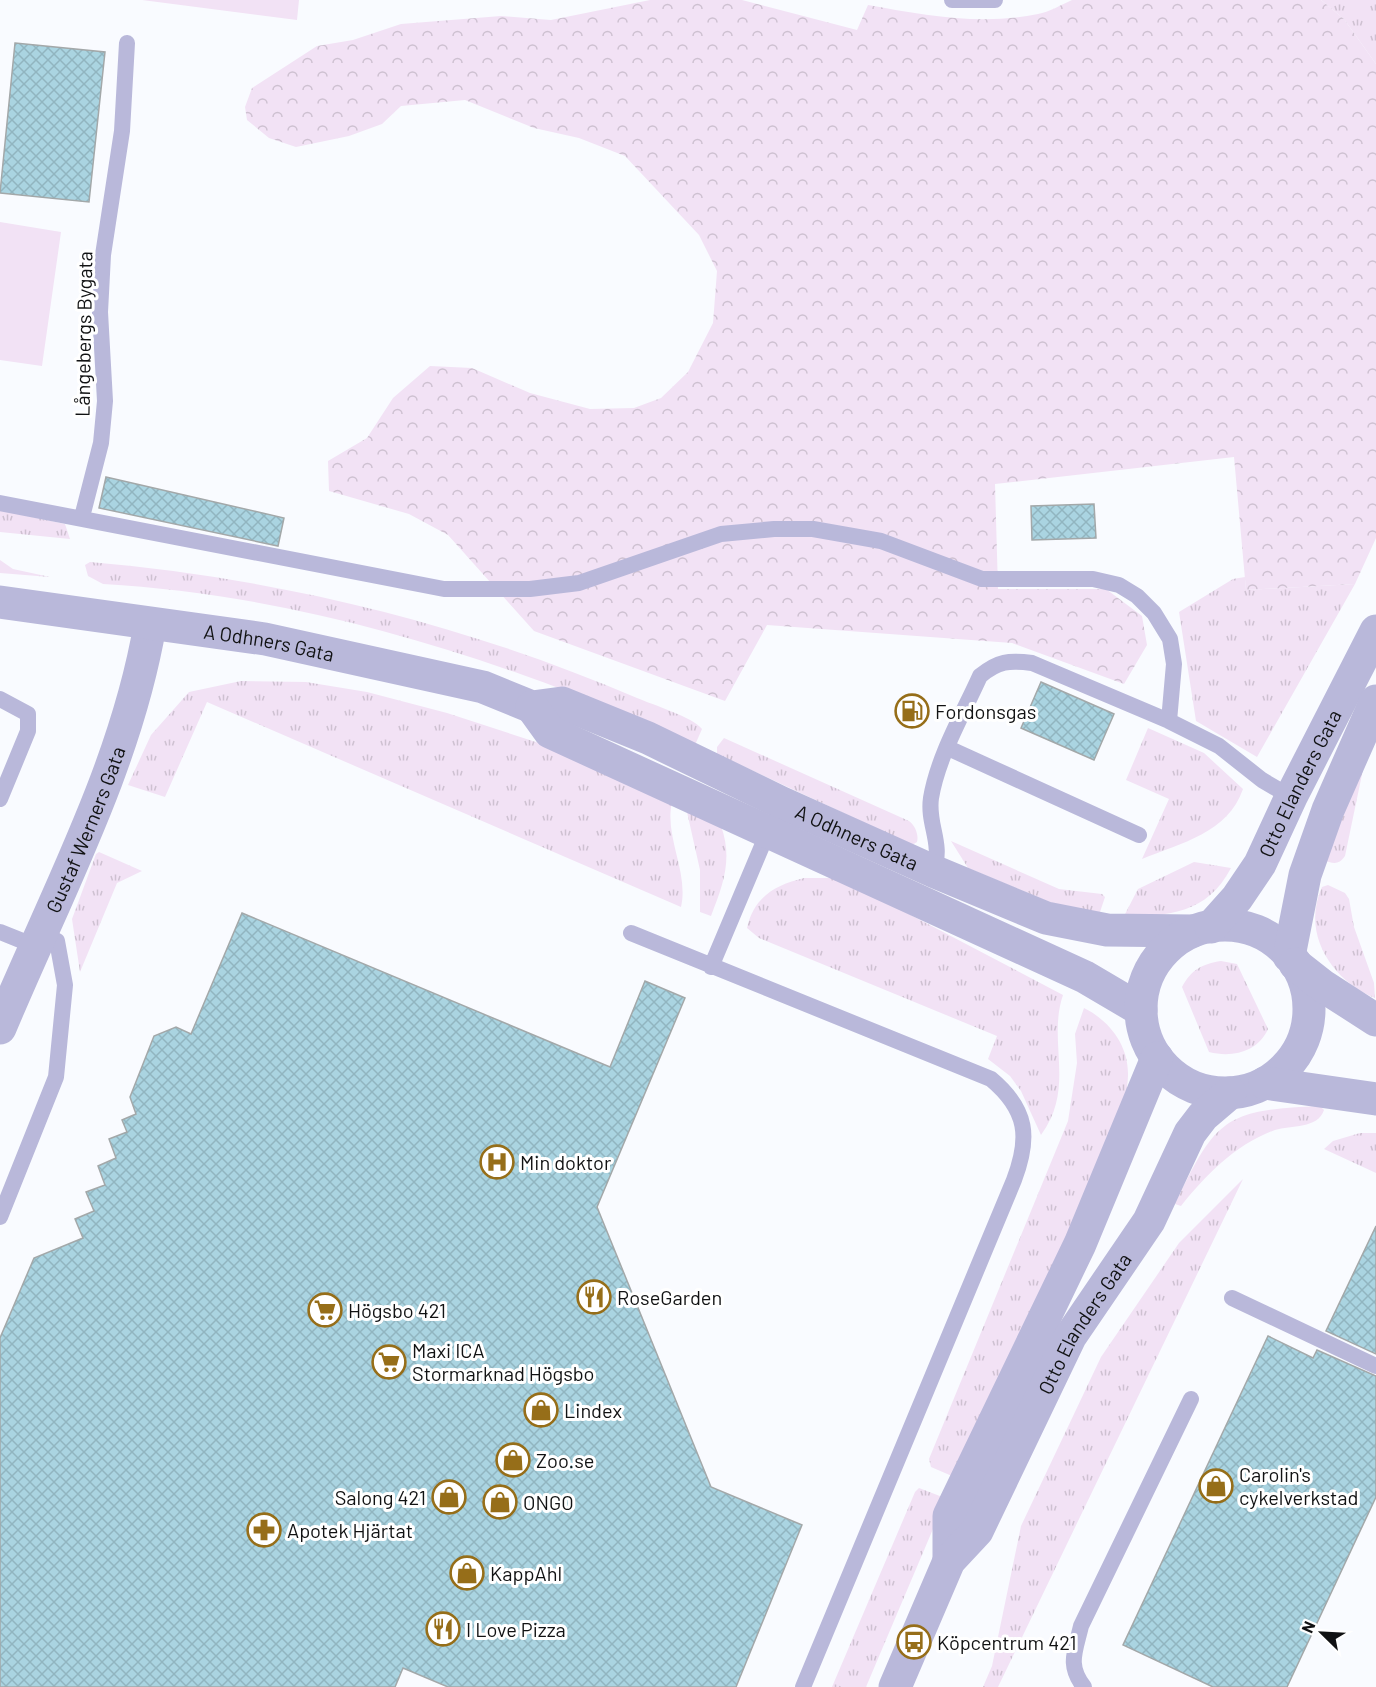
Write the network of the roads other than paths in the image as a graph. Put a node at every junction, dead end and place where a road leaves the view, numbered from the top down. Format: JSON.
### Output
{"nodes":[{"id":1,"x":952,"y":0,"type":"edge"},
{"id":2,"x":995,"y":0,"type":"edge"},
{"id":3,"x":127,"y":43,"type":"dead end"},
{"id":4,"x":0,"y":503,"type":"edge"},
{"id":5,"x":82,"y":517,"type":"junction"},
{"id":6,"x":0,"y":602,"type":"edge"},
{"id":7,"x":150,"y":624,"type":"junction"},
{"id":8,"x":1376,"y":631,"type":"edge"},
{"id":9,"x":0,"y":699,"type":"edge"},
{"id":10,"x":1376,"y":701,"type":"edge"},
{"id":11,"x":532,"y":707,"type":"junction"},
{"id":12,"x":1169,"y":721,"type":"junction"},
{"id":13,"x":948,"y":748,"type":"junction"},
{"id":14,"x":1291,"y":796,"type":"junction"},
{"id":15,"x":0,"y":799,"type":"edge"},
{"id":16,"x":782,"y":803,"type":"junction"},
{"id":17,"x":767,"y":833,"type":"junction"},
{"id":18,"x":1139,"y":835,"type":"dead end"},
{"id":19,"x":933,"y":871,"type":"junction"},
{"id":20,"x":1202,"y":929,"type":"junction"},
{"id":21,"x":0,"y":932,"type":"edge"},
{"id":22,"x":631,"y":933,"type":"dead end"},
{"id":23,"x":38,"y":940,"type":"junction"},
{"id":24,"x":1292,"y":960,"type":"junction"},
{"id":25,"x":711,"y":967,"type":"junction"},
{"id":26,"x":1141,"y":1010,"type":"junction"},
{"id":27,"x":2,"y":1018,"type":"edge"},
{"id":28,"x":1376,"y":1020,"type":"edge"},
{"id":29,"x":1157,"y":1058,"type":"junction"},
{"id":30,"x":1265,"y":1083,"type":"junction"},
{"id":31,"x":1230,"y":1093,"type":"junction"},
{"id":32,"x":1376,"y":1099,"type":"edge"},
{"id":33,"x":0,"y":1217,"type":"edge"},
{"id":34,"x":1232,"y":1298,"type":"dead end"},
{"id":35,"x":1376,"y":1366,"type":"edge"},
{"id":36,"x":1191,"y":1399,"type":"dead end"},
{"id":37,"x":949,"y":1561,"type":"junction"},
{"id":38,"x":803,"y":1687,"type":"edge"},
{"id":39,"x":895,"y":1687,"type":"edge"},
{"id":40,"x":1084,"y":1687,"type":"edge"}],
"edges":[{"from":1,"to":2,"type":"lane"},
{"from":3,"to":5,"type":"lane","name":"Långebergs Bygata"},
{"from":4,"to":5,"type":"lane"},
{"from":5,"to":12,"type":"lane"},
{"from":6,"to":7,"type":"street","name":"A Odhners Gata"},
{"from":7,"to":11,"type":"street","name":"A Odhners Gata"},
{"from":7,"to":23,"type":"street","name":"Gustaf Werners Gata"},
{"from":8,"to":14,"type":"street","name":"Otto Elanders Gata"},
{"from":9,"to":15,"type":"lane"},
{"from":10,"to":24,"type":"street","name":"Otto Elanders Gata"},
{"from":11,"to":16,"type":"street","name":"A Odhners Gata"},
{"from":11,"to":17,"type":"street","name":"A Odhners Gata"},
{"from":12,"to":13,"type":"lane"},
{"from":12,"to":14,"type":"lane"},
{"from":13,"to":18,"type":"lane"},
{"from":13,"to":19,"type":"lane"},
{"from":14,"to":20,"type":"street","name":"Otto Elanders Gata"},
{"from":16,"to":17,"type":"lane"},
{"from":16,"to":19,"type":"street","name":"A Odhners Gata"},
{"from":17,"to":25,"type":"lane"},
{"from":17,"to":26,"type":"street","name":"A Odhners Gata"},
{"from":19,"to":20,"type":"street","name":"A Odhners Gata"},
{"from":20,"to":24,"type":"street"},
{"from":20,"to":26,"type":"street","name":"Otto Elanders Gata"},
{"from":21,"to":23,"type":"lane"},
{"from":22,"to":25,"type":"lane"},
{"from":23,"to":27,"type":"street","name":"Gustaf Werners Gata"},
{"from":23,"to":33,"type":"lane"},
{"from":24,"to":28,"type":"street"},
{"from":24,"to":30,"type":"street","name":"Otto Elanders Gata"},
{"from":25,"to":38,"type":"lane"},
{"from":26,"to":29,"type":"street","name":"Otto Elanders Gata"},
{"from":29,"to":31,"type":"street","name":"Otto Elanders Gata"},
{"from":29,"to":37,"type":"street","name":"Otto Elanders Gata"},
{"from":30,"to":31,"type":"street","name":"Otto Elanders Gata"},
{"from":30,"to":32,"type":"street"},
{"from":31,"to":37,"type":"street","name":"Otto Elanders Gata"},
{"from":34,"to":35,"type":"lane"},
{"from":36,"to":40,"type":"lane"},
{"from":37,"to":39,"type":"street","name":"Otto Elanders Gata"}]}
